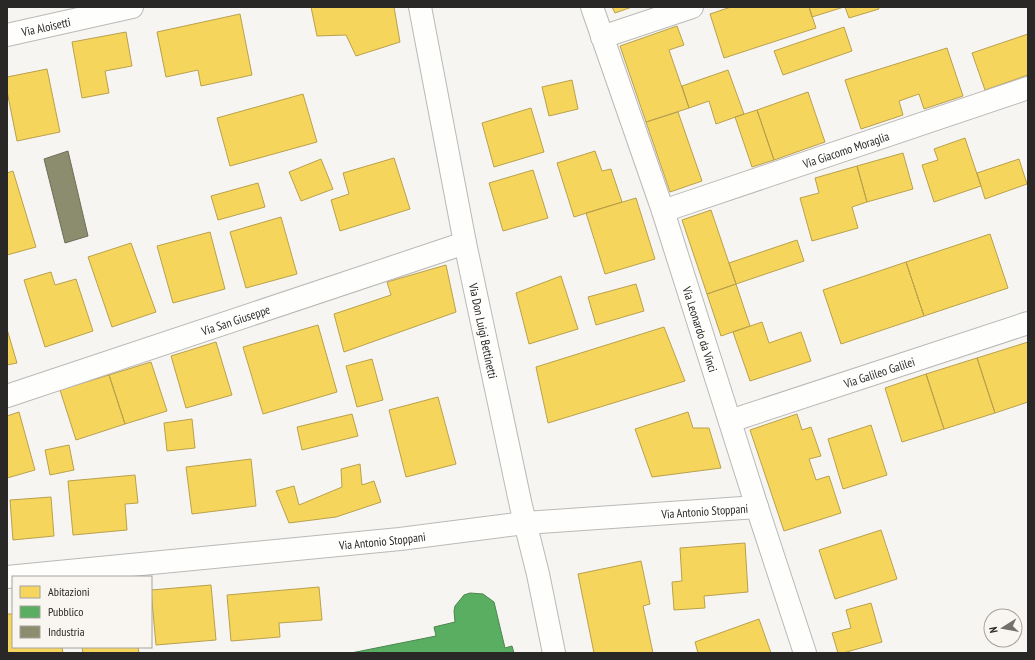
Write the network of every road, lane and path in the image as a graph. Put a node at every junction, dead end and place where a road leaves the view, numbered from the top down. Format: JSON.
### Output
{"nodes":[{"id":1,"x":132,"y":7,"type":"edge"},
{"id":2,"x":420,"y":7,"type":"edge"},
{"id":3,"x":592,"y":7,"type":"edge"},
{"id":4,"x":692,"y":7,"type":"edge"},
{"id":5,"x":51,"y":16,"type":"edge"},
{"id":6,"x":7,"y":35,"type":"edge"},
{"id":7,"x":602,"y":37,"type":"junction"},
{"id":8,"x":1028,"y":88,"type":"edge"},
{"id":9,"x":663,"y":211,"type":"junction"},
{"id":10,"x":465,"y":243,"type":"junction"},
{"id":11,"x":1028,"y":323,"type":"edge"},
{"id":12,"x":7,"y":396,"type":"edge"},
{"id":13,"x":730,"y":421,"type":"junction"},
{"id":14,"x":757,"y":507,"type":"junction"},
{"id":15,"x":525,"y":523,"type":"junction"},
{"id":16,"x":17,"y":576,"type":"edge"},
{"id":17,"x":554,"y":653,"type":"edge"},
{"id":18,"x":805,"y":653,"type":"edge"}],
"edges":[{"from":1,"to":5,"type":"street","name":"Via Aloisetti"},
{"from":2,"to":10,"type":"street","name":"Via Don Luigi Bettinetti"},
{"from":3,"to":7,"type":"street","name":"Via Leonardo da Vinci"},
{"from":4,"to":7,"type":"street"},
{"from":5,"to":6,"type":"street","name":"Via Aloisetti"},
{"from":7,"to":9,"type":"street","name":"Via Leonardo da Vinci"},
{"from":8,"to":9,"type":"street","name":"Via Giacomo Moraglia"},
{"from":9,"to":13,"type":"street","name":"Via Leonardo da Vinci"},
{"from":10,"to":12,"type":"street","name":"Via San Giuseppe"},
{"from":10,"to":15,"type":"street","name":"Via Don Luigi Bettinetti"},
{"from":11,"to":13,"type":"street","name":"Via Galileo Galilei"},
{"from":13,"to":14,"type":"street","name":"Via Leonardo da Vinci"},
{"from":14,"to":15,"type":"street","name":"Via Antonio Stoppani"},
{"from":14,"to":18,"type":"street","name":"Via Leonardo da Vinci"},
{"from":15,"to":16,"type":"street","name":"Via Antonio Stoppani"},
{"from":15,"to":17,"type":"street","name":"Via Don Luigi Bettinetti"}]}
